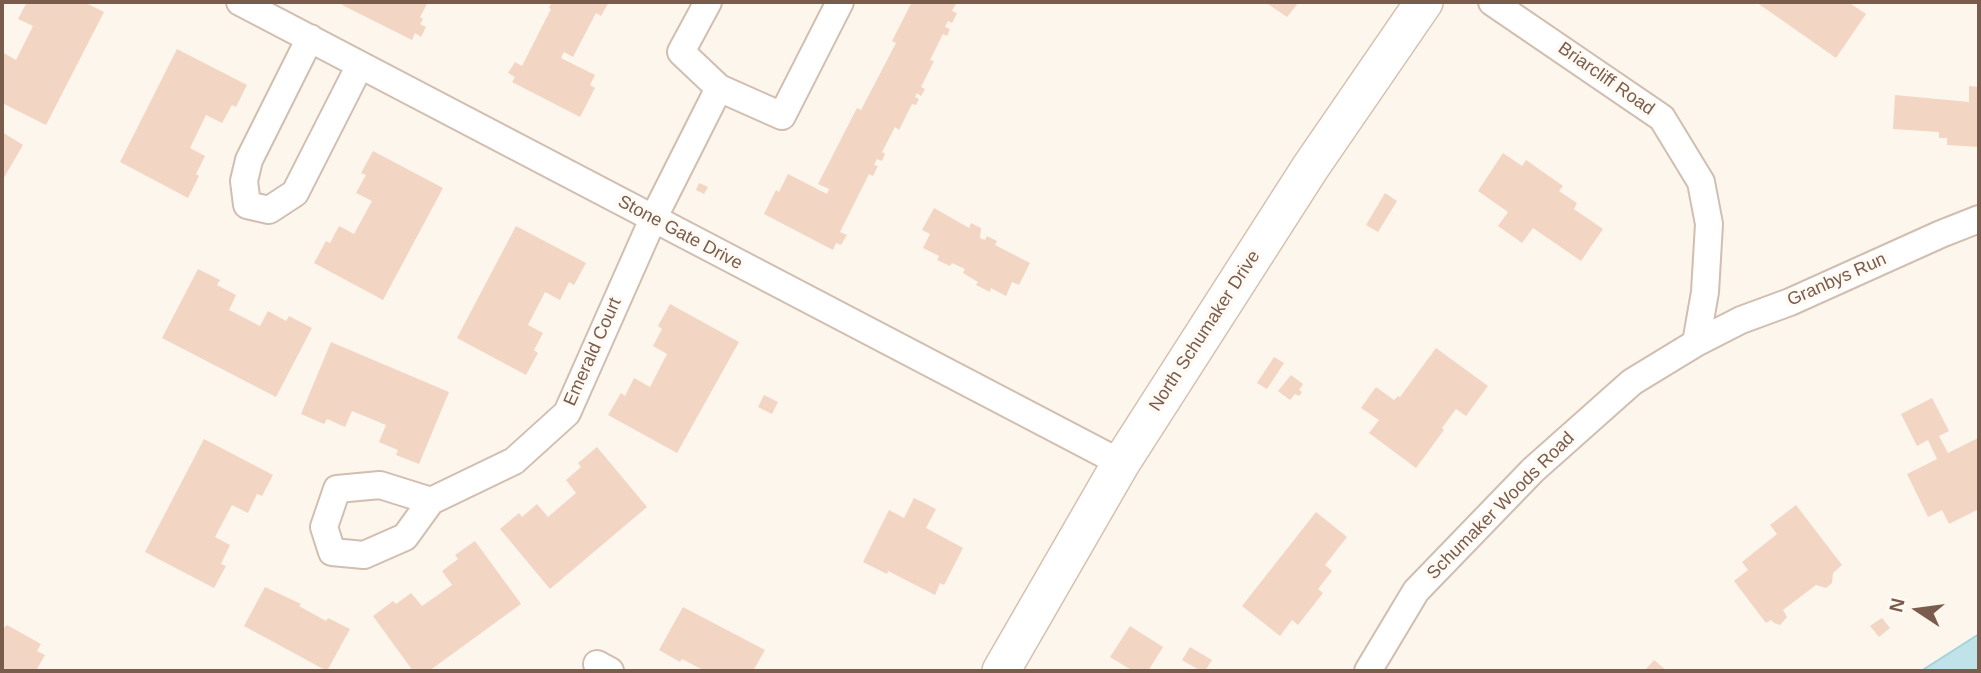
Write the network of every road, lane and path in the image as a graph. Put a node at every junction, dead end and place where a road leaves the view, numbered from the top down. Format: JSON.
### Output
{"nodes":[{"id":1,"x":240,"y":2,"type":"edge"},
{"id":2,"x":708,"y":2,"type":"edge"},
{"id":3,"x":840,"y":2,"type":"edge"},
{"id":4,"x":1424,"y":2,"type":"edge"},
{"id":5,"x":1492,"y":2,"type":"edge"},
{"id":6,"x":310,"y":38,"type":"junction"},
{"id":7,"x":360,"y":65,"type":"junction"},
{"id":8,"x":719,"y":88,"type":"junction"},
{"id":9,"x":653,"y":219,"type":"junction"},
{"id":10,"x":1979,"y":219,"type":"edge"},
{"id":11,"x":1696,"y":343,"type":"junction"},
{"id":12,"x":1121,"y":463,"type":"junction"},
{"id":13,"x":431,"y":501,"type":"dead end"},
{"id":14,"x":1001,"y":671,"type":"edge"},
{"id":15,"x":1368,"y":671,"type":"edge"}],
"edges":[{"from":1,"to":6,"type":"street","name":"Stone Gate Drive"},
{"from":2,"to":8,"type":"street"},
{"from":3,"to":8,"type":"street"},
{"from":4,"to":12,"type":"street","name":"North Schumaker Drive"},
{"from":5,"to":11,"type":"street","name":"Briarcliff Road"},
{"from":6,"to":7,"type":"street","name":"Stone Gate Drive"},
{"from":6,"to":7,"type":"street"},
{"from":7,"to":9,"type":"street","name":"Stone Gate Drive"},
{"from":8,"to":9,"type":"street","name":"Emerald Court"},
{"from":9,"to":12,"type":"street","name":"Stone Gate Drive"},
{"from":9,"to":13,"type":"street","name":"Emerald Court"},
{"from":10,"to":11,"type":"street","name":"Granbys Run"},
{"from":11,"to":15,"type":"street","name":"Schumaker Woods Road"},
{"from":12,"to":14,"type":"street","name":"North Schumaker Drive"}]}
